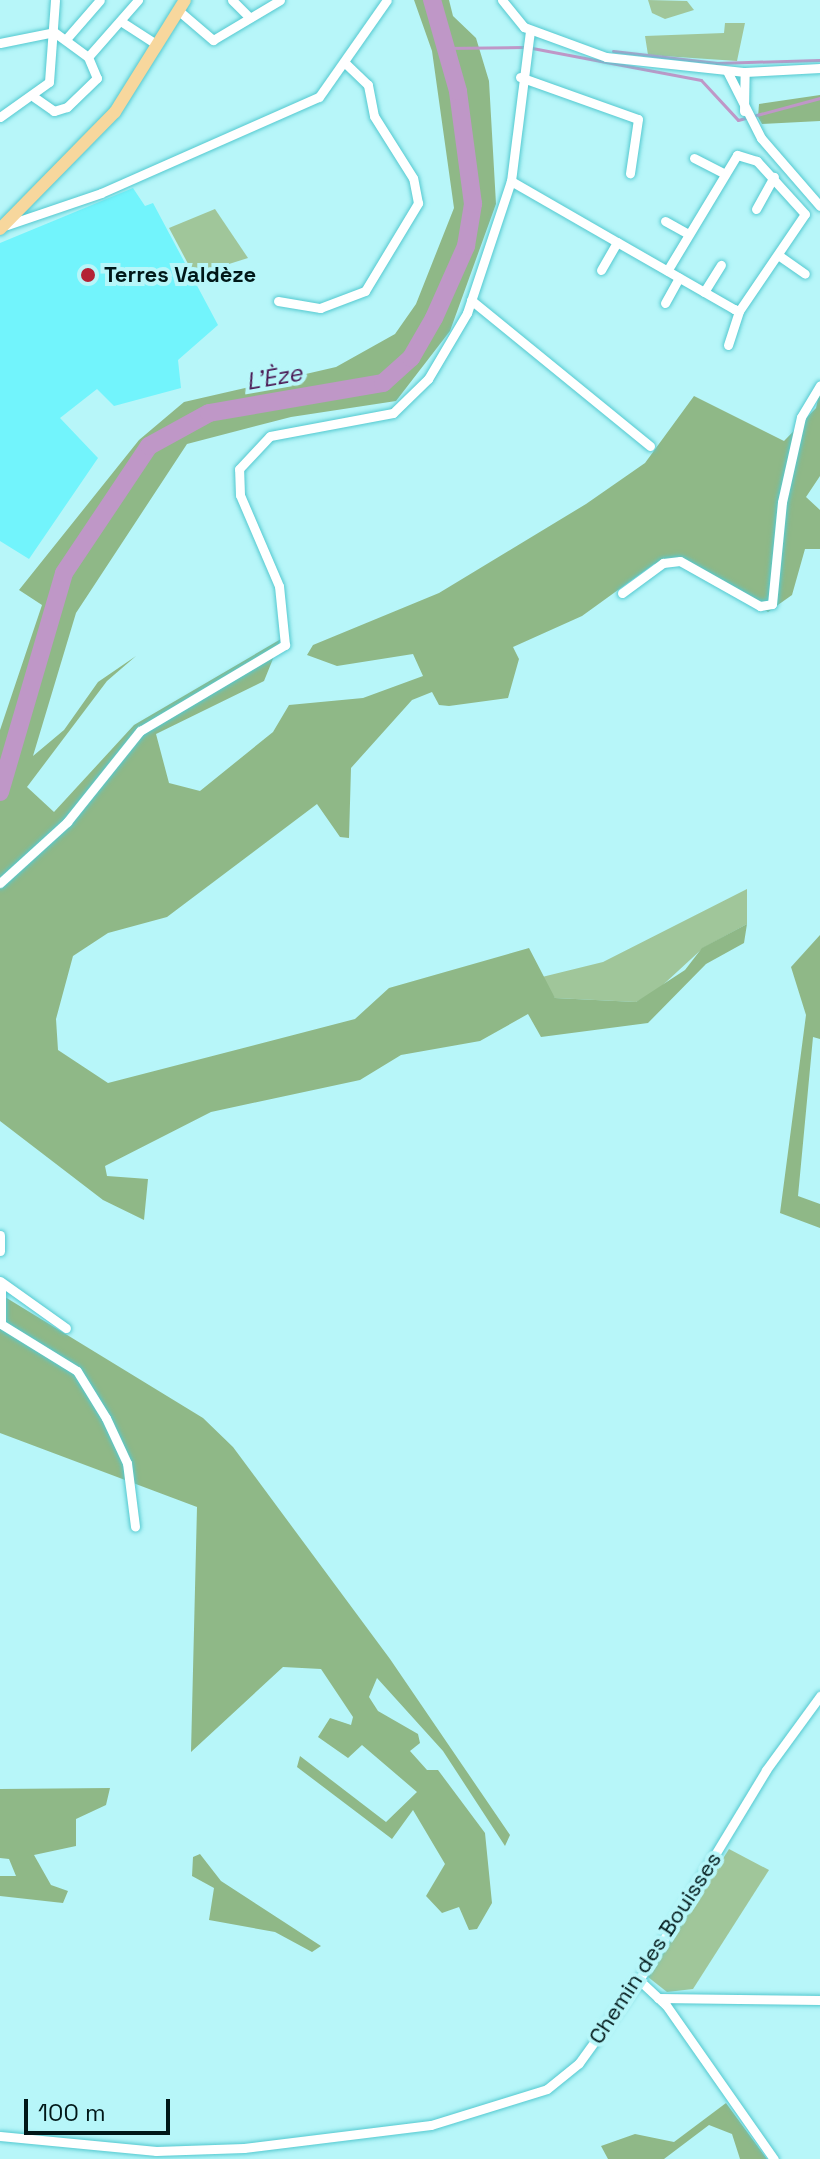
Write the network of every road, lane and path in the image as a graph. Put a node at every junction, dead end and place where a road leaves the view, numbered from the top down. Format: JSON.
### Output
{"nodes":[{"id":1,"x":55,"y":0,"type":"edge"},
{"id":2,"x":100,"y":0,"type":"edge"},
{"id":3,"x":138,"y":0,"type":"edge"},
{"id":4,"x":232,"y":0,"type":"edge"},
{"id":5,"x":280,"y":0,"type":"edge"},
{"id":6,"x":387,"y":0,"type":"edge"},
{"id":7,"x":502,"y":0,"type":"edge"},
{"id":8,"x":182,"y":5,"type":"edge"},
{"id":9,"x":250,"y":18,"type":"junction"},
{"id":10,"x":122,"y":22,"type":"junction"},
{"id":11,"x":530,"y":30,"type":"junction"},
{"id":12,"x":54,"y":32,"type":"junction"},
{"id":13,"x":67,"y":38,"type":"junction"},
{"id":14,"x":0,"y":43,"type":"edge"},
{"id":15,"x":154,"y":43,"type":"junction"},
{"id":16,"x":88,"y":57,"type":"junction"},
{"id":17,"x":346,"y":64,"type":"junction"},
{"id":18,"x":820,"y":68,"type":"edge"},
{"id":19,"x":727,"y":71,"type":"junction"},
{"id":20,"x":745,"y":72,"type":"junction"},
{"id":21,"x":520,"y":77,"type":"junction"},
{"id":22,"x":34,"y":97,"type":"junction"},
{"id":23,"x":747,"y":116,"type":"junction"},
{"id":24,"x":0,"y":117,"type":"edge"},
{"id":25,"x":770,"y":149,"type":"junction"},
{"id":26,"x":694,"y":158,"type":"dead end"},
{"id":27,"x":757,"y":161,"type":"junction"},
{"id":28,"x":630,"y":173,"type":"dead end"},
{"id":29,"x":724,"y":173,"type":"junction"},
{"id":30,"x":774,"y":177,"type":"junction"},
{"id":31,"x":511,"y":181,"type":"junction"},
{"id":32,"x":27,"y":203,"type":"junction"},
{"id":33,"x":820,"y":206,"type":"edge"},
{"id":34,"x":47,"y":209,"type":"junction"},
{"id":35,"x":756,"y":209,"type":"dead end"},
{"id":36,"x":665,"y":221,"type":"dead end"},
{"id":37,"x":2,"y":228,"type":"edge"},
{"id":38,"x":688,"y":234,"type":"junction"},
{"id":39,"x":617,"y":242,"type":"junction"},
{"id":40,"x":781,"y":257,"type":"junction"},
{"id":41,"x":721,"y":265,"type":"dead end"},
{"id":42,"x":601,"y":270,"type":"dead end"},
{"id":43,"x":667,"y":271,"type":"junction"},
{"id":44,"x":805,"y":274,"type":"dead end"},
{"id":45,"x":679,"y":278,"type":"junction"},
{"id":46,"x":704,"y":292,"type":"junction"},
{"id":47,"x":471,"y":300,"type":"junction"},
{"id":48,"x":278,"y":301,"type":"dead end"},
{"id":49,"x":665,"y":303,"type":"dead end"},
{"id":50,"x":739,"y":311,"type":"junction"},
{"id":51,"x":728,"y":345,"type":"dead end"},
{"id":52,"x":820,"y":385,"type":"edge"},
{"id":53,"x":650,"y":446,"type":"dead end"},
{"id":54,"x":622,"y":593,"type":"dead end"},
{"id":55,"x":0,"y":883,"type":"edge"},
{"id":56,"x":0,"y":1235,"type":"edge"},
{"id":57,"x":0,"y":1251,"type":"edge"},
{"id":58,"x":0,"y":1283,"type":"edge"},
{"id":59,"x":66,"y":1328,"type":"dead end"},
{"id":60,"x":135,"y":1526,"type":"dead end"},
{"id":61,"x":820,"y":1696,"type":"edge"},
{"id":62,"x":639,"y":1980,"type":"junction"},
{"id":63,"x":658,"y":1998,"type":"junction"},
{"id":64,"x":820,"y":2000,"type":"edge"},
{"id":65,"x":0,"y":2136,"type":"edge"},
{"id":66,"x":774,"y":2159,"type":"edge"}],
"edges":[{"from":1,"to":12,"type":"street"},
{"from":2,"to":13,"type":"street"},
{"from":3,"to":10,"type":"street"},
{"from":4,"to":9,"type":"street"},
{"from":5,"to":9,"type":"street"},
{"from":6,"to":17,"type":"street"},
{"from":7,"to":11,"type":"street"},
{"from":8,"to":9,"type":"street"},
{"from":8,"to":15,"type":"main road"},
{"from":10,"to":15,"type":"street"},
{"from":10,"to":16,"type":"street"},
{"from":11,"to":19,"type":"street"},
{"from":11,"to":21,"type":"street"},
{"from":12,"to":13,"type":"street"},
{"from":12,"to":14,"type":"street"},
{"from":12,"to":22,"type":"street"},
{"from":13,"to":16,"type":"street"},
{"from":15,"to":32,"type":"main road"},
{"from":16,"to":22,"type":"street"},
{"from":17,"to":34,"type":"street"},
{"from":17,"to":48,"type":"street"},
{"from":18,"to":20,"type":"street"},
{"from":19,"to":20,"type":"street"},
{"from":19,"to":23,"type":"street"},
{"from":20,"to":23,"type":"street"},
{"from":21,"to":28,"type":"street"},
{"from":21,"to":31,"type":"street"},
{"from":22,"to":24,"type":"street"},
{"from":23,"to":25,"type":"street"},
{"from":25,"to":27,"type":"street"},
{"from":25,"to":33,"type":"street"},
{"from":26,"to":29,"type":"street"},
{"from":27,"to":29,"type":"street"},
{"from":27,"to":30,"type":"street"},
{"from":29,"to":38,"type":"street"},
{"from":30,"to":35,"type":"street"},
{"from":30,"to":40,"type":"street"},
{"from":31,"to":39,"type":"street"},
{"from":31,"to":47,"type":"street"},
{"from":32,"to":34,"type":"street"},
{"from":32,"to":37,"type":"main road"},
{"from":34,"to":37,"type":"street"},
{"from":36,"to":38,"type":"street"},
{"from":38,"to":43,"type":"street"},
{"from":39,"to":42,"type":"street"},
{"from":39,"to":43,"type":"street"},
{"from":40,"to":44,"type":"street"},
{"from":40,"to":50,"type":"street"},
{"from":41,"to":46,"type":"street"},
{"from":43,"to":45,"type":"street"},
{"from":45,"to":46,"type":"street"},
{"from":45,"to":49,"type":"street"},
{"from":46,"to":50,"type":"street"},
{"from":47,"to":53,"type":"street"},
{"from":47,"to":55,"type":"street"},
{"from":50,"to":51,"type":"street"},
{"from":52,"to":54,"type":"street"},
{"from":56,"to":57,"type":"street"},
{"from":58,"to":59,"type":"street"},
{"from":58,"to":60,"type":"street"},
{"from":61,"to":62,"type":"street","name":"Chemin des Bouisses"},
{"from":62,"to":63,"type":"street"},
{"from":62,"to":65,"type":"street","name":"Chemin des Bouisses"},
{"from":63,"to":64,"type":"street"},
{"from":63,"to":66,"type":"street"}]}
